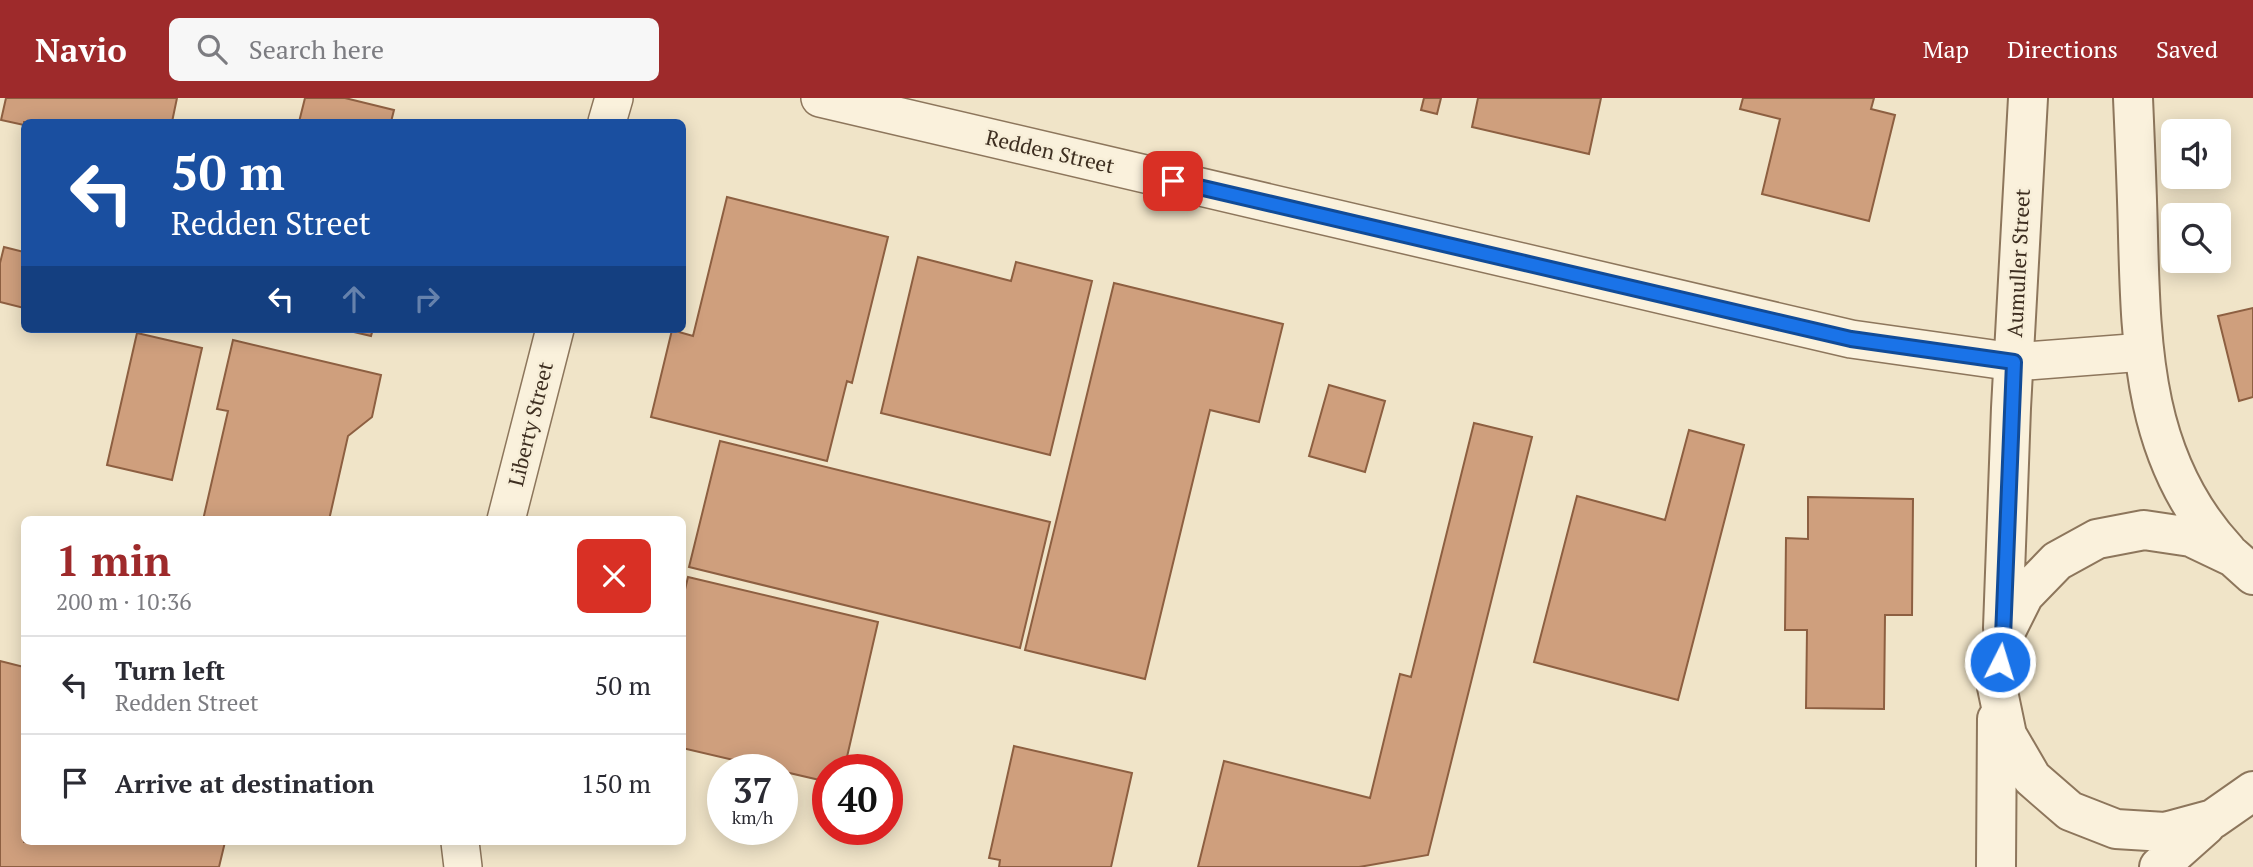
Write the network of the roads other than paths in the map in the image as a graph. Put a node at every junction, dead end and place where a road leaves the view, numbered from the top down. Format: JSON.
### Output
{"nodes":[{"id":1,"x":614,"y":98,"type":"edge"},
{"id":2,"x":820,"y":98,"type":"edge"},
{"id":3,"x":2028,"y":98,"type":"edge"},
{"id":4,"x":2133,"y":98,"type":"edge"},
{"id":5,"x":608,"y":119,"type":"edge"},
{"id":6,"x":554,"y":333,"type":"edge"},
{"id":7,"x":2144,"y":352,"type":"junction"},
{"id":8,"x":2014,"y":362,"type":"junction"},
{"id":9,"x":507,"y":516,"type":"edge"},
{"id":10,"x":2243,"y":566,"type":"edge"},
{"id":11,"x":2003,"y":637,"type":"junction"},
{"id":12,"x":1997,"y":687,"type":"junction"},
{"id":13,"x":2253,"y":791,"type":"edge"},
{"id":14,"x":2213,"y":819,"type":"junction"},
{"id":15,"x":460,"y":845,"type":"edge"},
{"id":16,"x":463,"y":867,"type":"edge"},
{"id":17,"x":1996,"y":867,"type":"edge"},
{"id":18,"x":2159,"y":867,"type":"edge"}],
"edges":[{"from":1,"to":5,"type":"street"},
{"from":2,"to":8,"type":"street","name":"Redden Street"},
{"from":3,"to":8,"type":"street","name":"Aumuller Street"},
{"from":4,"to":7,"type":"street"},
{"from":6,"to":9,"type":"street","name":"Liberty Street"},
{"from":7,"to":8,"type":"street","name":"Redden Street"},
{"from":7,"to":10,"type":"street"},
{"from":8,"to":11,"type":"street","name":"Aumuller Street"},
{"from":10,"to":11,"type":"street"},
{"from":11,"to":12,"type":"street"},
{"from":12,"to":14,"type":"street"},
{"from":12,"to":17,"type":"street"},
{"from":13,"to":14,"type":"street"},
{"from":14,"to":18,"type":"street"},
{"from":15,"to":16,"type":"street"}]}
